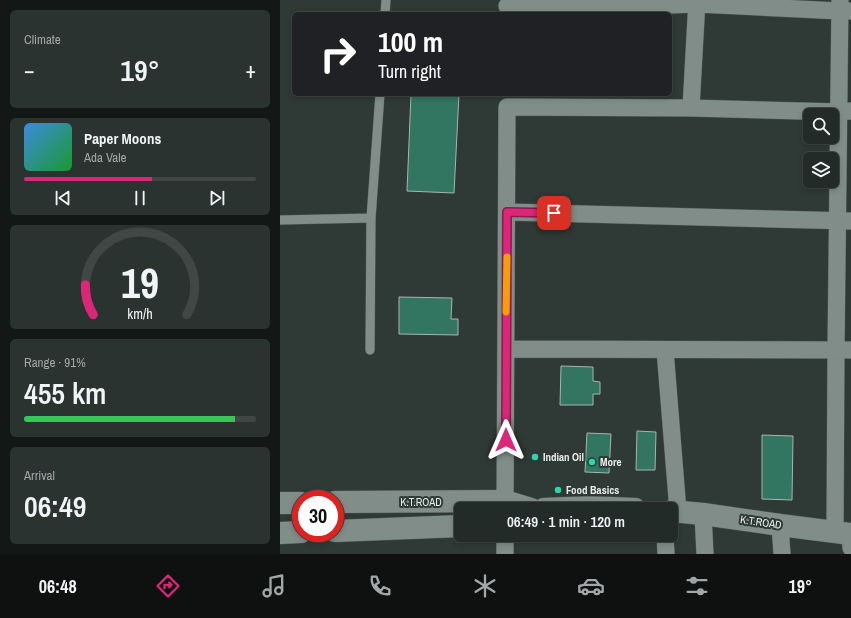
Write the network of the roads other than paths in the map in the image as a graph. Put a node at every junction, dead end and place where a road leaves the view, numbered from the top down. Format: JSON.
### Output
{"nodes":[{"id":1,"x":386,"y":0,"type":"edge"},
{"id":2,"x":697,"y":2,"type":"edge"},
{"id":3,"x":507,"y":7,"type":"edge"},
{"id":4,"x":844,"y":7,"type":"edge"},
{"id":5,"x":385,"y":12,"type":"edge"},
{"id":6,"x":380,"y":96,"type":"edge"},
{"id":7,"x":507,"y":101,"type":"edge"},
{"id":8,"x":691,"y":108,"type":"junction"},
{"id":9,"x":845,"y":111,"type":"edge"},
{"id":10,"x":507,"y":212,"type":"junction"},
{"id":11,"x":371,"y":218,"type":"junction"},
{"id":12,"x":280,"y":220,"type":"edge"},
{"id":13,"x":844,"y":221,"type":"edge"},
{"id":14,"x":506,"y":349,"type":"junction"},
{"id":15,"x":370,"y":350,"type":"dead end"},
{"id":16,"x":665,"y":350,"type":"junction"},
{"id":17,"x":843,"y":350,"type":"edge"},
{"id":18,"x":292,"y":502,"type":"edge"},
{"id":19,"x":344,"y":502,"type":"edge"},
{"id":20,"x":506,"y":502,"type":"edge"},
{"id":21,"x":674,"y":502,"type":"edge"},
{"id":22,"x":280,"y":503,"type":"edge"},
{"id":23,"x":454,"y":504,"type":"edge"},
{"id":24,"x":678,"y":511,"type":"edge"},
{"id":25,"x":703,"y":514,"type":"junction"},
{"id":26,"x":780,"y":525,"type":"junction"},
{"id":27,"x":454,"y":526,"type":"edge"},
{"id":28,"x":344,"y":531,"type":"edge"},
{"id":29,"x":292,"y":532,"type":"edge"},
{"id":30,"x":280,"y":533,"type":"edge"},
{"id":31,"x":847,"y":537,"type":"edge"},
{"id":32,"x":506,"y":542,"type":"edge"},
{"id":33,"x":665,"y":542,"type":"edge"},
{"id":34,"x":505,"y":554,"type":"edge"},
{"id":35,"x":666,"y":554,"type":"edge"},
{"id":36,"x":706,"y":554,"type":"edge"},
{"id":37,"x":782,"y":554,"type":"edge"}],
"edges":[{"from":1,"to":5,"type":"lane"},
{"from":2,"to":3,"type":"street"},
{"from":2,"to":4,"type":"street"},
{"from":2,"to":8,"type":"street"},
{"from":4,"to":9,"type":"street"},
{"from":6,"to":11,"type":"lane"},
{"from":7,"to":8,"type":"street"},
{"from":7,"to":10,"type":"street"},
{"from":8,"to":9,"type":"street"},
{"from":9,"to":13,"type":"street"},
{"from":10,"to":13,"type":"street"},
{"from":10,"to":14,"type":"street"},
{"from":11,"to":12,"type":"lane"},
{"from":11,"to":15,"type":"lane"},
{"from":13,"to":17,"type":"street"},
{"from":14,"to":16,"type":"street"},
{"from":14,"to":20,"type":"street"},
{"from":16,"to":17,"type":"street"},
{"from":16,"to":21,"type":"street"},
{"from":17,"to":31,"type":"street"},
{"from":18,"to":22,"type":"main road"},
{"from":19,"to":23,"type":"main road","name":"K.T.ROAD"},
{"from":24,"to":25,"type":"main road","name":"K.T.ROAD"},
{"from":25,"to":26,"type":"main road","name":"K.T.ROAD"},
{"from":25,"to":36,"type":"street"},
{"from":26,"to":31,"type":"main road","name":"K.T.ROAD"},
{"from":26,"to":37,"type":"street"},
{"from":27,"to":28,"type":"main road"},
{"from":29,"to":30,"type":"main road"},
{"from":32,"to":34,"type":"street"},
{"from":33,"to":35,"type":"street"}]}
